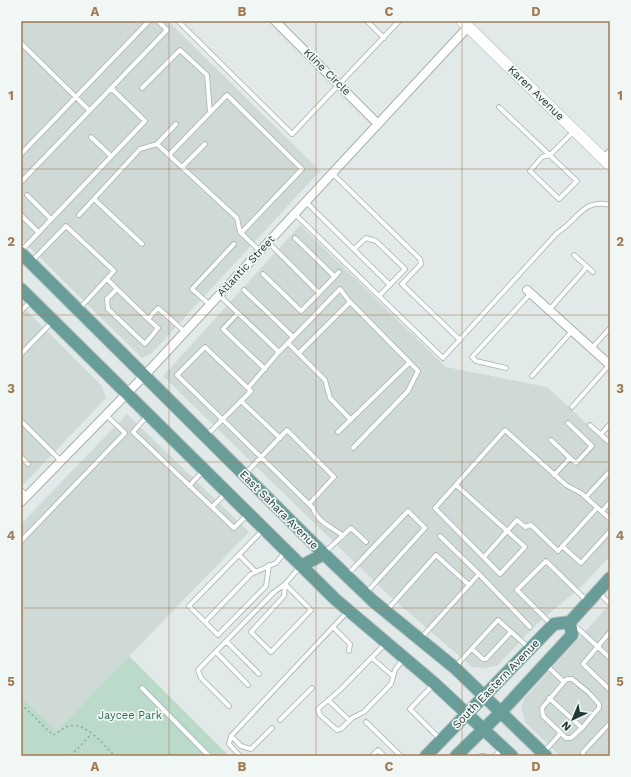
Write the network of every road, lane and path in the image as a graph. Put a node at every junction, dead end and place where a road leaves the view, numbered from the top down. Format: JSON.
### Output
{"nodes":[{"id":1,"x":149,"y":21,"type":"edge"},
{"id":2,"x":158,"y":21,"type":"edge"},
{"id":3,"x":178,"y":21,"type":"edge"},
{"id":4,"x":276,"y":21,"type":"edge"},
{"id":5,"x":367,"y":21,"type":"edge"},
{"id":6,"x":399,"y":21,"type":"edge"},
{"id":7,"x":465,"y":24,"type":"edge"},
{"id":8,"x":384,"y":38,"type":"junction"},
{"id":9,"x":21,"y":43,"type":"edge"},
{"id":10,"x":339,"y":85,"type":"junction"},
{"id":11,"x":111,"y":88,"type":"junction"},
{"id":12,"x":142,"y":88,"type":"dead end"},
{"id":13,"x":75,"y":96,"type":"junction"},
{"id":14,"x":499,"y":107,"type":"dead end"},
{"id":15,"x":90,"y":110,"type":"junction"},
{"id":16,"x":210,"y":113,"type":"junction"},
{"id":17,"x":176,"y":124,"type":"dead end"},
{"id":18,"x":378,"y":124,"type":"junction"},
{"id":19,"x":574,"y":130,"type":"junction"},
{"id":20,"x":91,"y":137,"type":"dead end"},
{"id":21,"x":158,"y":144,"type":"junction"},
{"id":22,"x":205,"y":144,"type":"dead end"},
{"id":23,"x":21,"y":154,"type":"edge"},
{"id":24,"x":169,"y":154,"type":"junction"},
{"id":25,"x":550,"y":155,"type":"junction"},
{"id":26,"x":111,"y":156,"type":"junction"},
{"id":27,"x":608,"y":159,"type":"edge"},
{"id":28,"x":182,"y":167,"type":"junction"},
{"id":29,"x":332,"y":173,"type":"junction"},
{"id":30,"x":21,"y":182,"type":"edge"},
{"id":31,"x":27,"y":195,"type":"dead end"},
{"id":32,"x":94,"y":199,"type":"junction"},
{"id":33,"x":306,"y":201,"type":"junction"},
{"id":34,"x":610,"y":205,"type":"edge"},
{"id":35,"x":294,"y":214,"type":"junction"},
{"id":36,"x":21,"y":215,"type":"edge"},
{"id":37,"x":79,"y":215,"type":"dead end"},
{"id":38,"x":51,"y":219,"type":"junction"},
{"id":39,"x":38,"y":232,"type":"junction"},
{"id":40,"x":241,"y":233,"type":"junction"},
{"id":41,"x":295,"y":238,"type":"dead end"},
{"id":42,"x":268,"y":242,"type":"junction"},
{"id":43,"x":142,"y":244,"type":"dead end"},
{"id":44,"x":234,"y":244,"type":"dead end"},
{"id":45,"x":354,"y":249,"type":"junction"},
{"id":46,"x":260,"y":251,"type":"junction"},
{"id":47,"x":21,"y":252,"type":"edge"},
{"id":48,"x":574,"y":256,"type":"dead end"},
{"id":49,"x":30,"y":263,"type":"junction"},
{"id":50,"x":587,"y":268,"type":"junction"},
{"id":51,"x":339,"y":272,"type":"dead end"},
{"id":52,"x":592,"y":272,"type":"dead end"},
{"id":53,"x":263,"y":274,"type":"dead end"},
{"id":54,"x":334,"y":276,"type":"junction"},
{"id":55,"x":107,"y":279,"type":"junction"},
{"id":56,"x":390,"y":285,"type":"junction"},
{"id":57,"x":21,"y":288,"type":"edge"},
{"id":58,"x":117,"y":289,"type":"junction"},
{"id":59,"x":244,"y":290,"type":"dead end"},
{"id":60,"x":529,"y":291,"type":"joint"},
{"id":61,"x":319,"y":292,"type":"junction"},
{"id":62,"x":219,"y":295,"type":"junction"},
{"id":63,"x":379,"y":296,"type":"junction"},
{"id":64,"x":32,"y":300,"type":"junction"},
{"id":65,"x":350,"y":302,"type":"junction"},
{"id":66,"x":210,"y":305,"type":"junction"},
{"id":67,"x":78,"y":310,"type":"junction"},
{"id":68,"x":549,"y":310,"type":"junction"},
{"id":69,"x":21,"y":311,"type":"edge"},
{"id":70,"x":238,"y":312,"type":"junction"},
{"id":71,"x":148,"y":319,"type":"junction"},
{"id":72,"x":54,"y":321,"type":"junction"},
{"id":73,"x":610,"y":328,"type":"edge"},
{"id":74,"x":572,"y":331,"type":"junction"},
{"id":75,"x":185,"y":332,"type":"junction"},
{"id":76,"x":293,"y":337,"type":"junction"},
{"id":77,"x":460,"y":340,"type":"junction"},
{"id":78,"x":288,"y":343,"type":"junction"},
{"id":79,"x":592,"y":348,"type":"junction"},
{"id":80,"x":279,"y":352,"type":"junction"},
{"id":81,"x":299,"y":353,"type":"junction"},
{"id":82,"x":21,"y":354,"type":"edge"},
{"id":83,"x":409,"y":363,"type":"junction"},
{"id":84,"x":610,"y":364,"type":"edge"},
{"id":85,"x":506,"y":368,"type":"dead end"},
{"id":86,"x":265,"y":369,"type":"junction"},
{"id":87,"x":144,"y":376,"type":"junction"},
{"id":88,"x":532,"y":376,"type":"dead end"},
{"id":89,"x":248,"y":388,"type":"junction"},
{"id":90,"x":127,"y":393,"type":"junction"},
{"id":91,"x":241,"y":401,"type":"junction"},
{"id":92,"x":572,"y":407,"type":"dead end"},
{"id":93,"x":106,"y":415,"type":"junction"},
{"id":94,"x":148,"y":415,"type":"junction"},
{"id":95,"x":223,"y":419,"type":"junction"},
{"id":96,"x":351,"y":420,"type":"junction"},
{"id":97,"x":21,"y":421,"type":"edge"},
{"id":98,"x":568,"y":423,"type":"dead end"},
{"id":99,"x":610,"y":424,"type":"edge"},
{"id":100,"x":590,"y":425,"type":"dead end"},
{"id":101,"x":133,"y":432,"type":"junction"},
{"id":102,"x":338,"y":432,"type":"dead end"},
{"id":103,"x":125,"y":433,"type":"junction"},
{"id":104,"x":600,"y":434,"type":"junction"},
{"id":105,"x":205,"y":436,"type":"junction"},
{"id":106,"x":280,"y":438,"type":"junction"},
{"id":107,"x":551,"y":440,"type":"dead end"},
{"id":108,"x":610,"y":443,"type":"edge"},
{"id":109,"x":353,"y":448,"type":"dead end"},
{"id":110,"x":21,"y":457,"type":"edge"},
{"id":111,"x":261,"y":457,"type":"junction"},
{"id":112,"x":570,"y":458,"type":"junction"},
{"id":113,"x":61,"y":461,"type":"junction"},
{"id":114,"x":28,"y":464,"type":"dead end"},
{"id":115,"x":204,"y":470,"type":"junction"},
{"id":116,"x":610,"y":471,"type":"edge"},
{"id":117,"x":244,"y":475,"type":"junction"},
{"id":118,"x":554,"y":475,"type":"junction"},
{"id":119,"x":456,"y":485,"type":"junction"},
{"id":120,"x":189,"y":486,"type":"junction"},
{"id":121,"x":226,"y":492,"type":"junction"},
{"id":122,"x":24,"y":493,"type":"edge"},
{"id":123,"x":586,"y":497,"type":"junction"},
{"id":124,"x":21,"y":502,"type":"edge"},
{"id":125,"x":610,"y":502,"type":"edge"},
{"id":126,"x":309,"y":504,"type":"junction"},
{"id":127,"x":212,"y":507,"type":"junction"},
{"id":128,"x":598,"y":508,"type":"junction"},
{"id":129,"x":602,"y":511,"type":"junction"},
{"id":130,"x":248,"y":514,"type":"junction"},
{"id":131,"x":610,"y":519,"type":"edge"},
{"id":132,"x":264,"y":530,"type":"junction"},
{"id":133,"x":610,"y":531,"type":"edge"},
{"id":134,"x":508,"y":532,"type":"junction"},
{"id":135,"x":343,"y":536,"type":"junction"},
{"id":136,"x":440,"y":536,"type":"dead end"},
{"id":137,"x":21,"y":541,"type":"edge"},
{"id":138,"x":366,"y":542,"type":"dead end"},
{"id":139,"x":562,"y":546,"type":"junction"},
{"id":140,"x":286,"y":552,"type":"junction"},
{"id":141,"x":324,"y":554,"type":"junction"},
{"id":142,"x":239,"y":555,"type":"junction"},
{"id":143,"x":484,"y":557,"type":"junction"},
{"id":144,"x":269,"y":565,"type":"junction"},
{"id":145,"x":301,"y":566,"type":"junction"},
{"id":146,"x":256,"y":572,"type":"junction"},
{"id":147,"x":479,"y":574,"type":"junction"},
{"id":148,"x":346,"y":576,"type":"junction"},
{"id":149,"x":610,"y":578,"type":"edge"},
{"id":150,"x":285,"y":584,"type":"junction"},
{"id":151,"x":469,"y":585,"type":"junction"},
{"id":152,"x":597,"y":592,"type":"junction"},
{"id":153,"x":365,"y":593,"type":"junction"},
{"id":154,"x":588,"y":602,"type":"junction"},
{"id":155,"x":610,"y":604,"type":"edge"},
{"id":156,"x":348,"y":611,"type":"junction"},
{"id":157,"x":386,"y":611,"type":"junction"},
{"id":158,"x":205,"y":622,"type":"junction"},
{"id":159,"x":570,"y":622,"type":"junction"},
{"id":160,"x":553,"y":625,"type":"junction"},
{"id":161,"x":333,"y":627,"type":"junction"},
{"id":162,"x":530,"y":628,"type":"dead end"},
{"id":163,"x":511,"y":632,"type":"junction"},
{"id":164,"x":610,"y":632,"type":"edge"},
{"id":165,"x":420,"y":638,"type":"junction"},
{"id":166,"x":226,"y":641,"type":"junction"},
{"id":167,"x":386,"y":643,"type":"junction"},
{"id":168,"x":598,"y":646,"type":"junction"},
{"id":169,"x":472,"y":649,"type":"junction"},
{"id":170,"x":531,"y":650,"type":"junction"},
{"id":171,"x":348,"y":651,"type":"dead end"},
{"id":172,"x":216,"y":652,"type":"junction"},
{"id":173,"x":372,"y":658,"type":"junction"},
{"id":174,"x":404,"y":658,"type":"junction"},
{"id":175,"x":610,"y":658,"type":"edge"},
{"id":176,"x":545,"y":664,"type":"junction"},
{"id":177,"x":455,"y":668,"type":"junction"},
{"id":178,"x":259,"y":674,"type":"dead end"},
{"id":179,"x":393,"y":676,"type":"junction"},
{"id":180,"x":564,"y":682,"type":"junction"},
{"id":181,"x":434,"y":683,"type":"junction"},
{"id":182,"x":248,"y":685,"type":"dead end"},
{"id":183,"x":142,"y":688,"type":"dead end"},
{"id":184,"x":312,"y":688,"type":"dead end"},
{"id":185,"x":610,"y":690,"type":"edge"},
{"id":186,"x":486,"y":696,"type":"junction"},
{"id":187,"x":549,"y":698,"type":"junction"},
{"id":188,"x":328,"y":700,"type":"junction"},
{"id":189,"x":21,"y":704,"type":"edge"},
{"id":190,"x":229,"y":706,"type":"dead end"},
{"id":191,"x":501,"y":712,"type":"junction"},
{"id":192,"x":468,"y":713,"type":"junction"},
{"id":193,"x":347,"y":718,"type":"dead end"},
{"id":194,"x":280,"y":720,"type":"dead end"},
{"id":195,"x":366,"y":722,"type":"dead end"},
{"id":196,"x":610,"y":722,"type":"edge"},
{"id":197,"x":272,"y":728,"type":"dead end"},
{"id":198,"x":582,"y":728,"type":"junction"},
{"id":199,"x":484,"y":729,"type":"junction"},
{"id":200,"x":561,"y":733,"type":"junction"},
{"id":201,"x":91,"y":734,"type":"junction"},
{"id":202,"x":231,"y":736,"type":"junction"},
{"id":203,"x":441,"y":741,"type":"junction"},
{"id":204,"x":503,"y":753,"type":"edge"},
{"id":205,"x":545,"y":754,"type":"edge"},
{"id":206,"x":71,"y":756,"type":"edge"},
{"id":207,"x":115,"y":756,"type":"edge"},
{"id":208,"x":209,"y":756,"type":"edge"},
{"id":209,"x":240,"y":756,"type":"edge"},
{"id":210,"x":372,"y":756,"type":"edge"},
{"id":211,"x":384,"y":756,"type":"edge"},
{"id":212,"x":401,"y":756,"type":"edge"},
{"id":213,"x":426,"y":756,"type":"edge"},
{"id":214,"x":456,"y":756,"type":"edge"},
{"id":215,"x":481,"y":756,"type":"edge"},
{"id":216,"x":484,"y":756,"type":"edge"},
{"id":217,"x":583,"y":756,"type":"edge"}],
"edges":[{"from":1,"to":13,"type":"lane"},
{"from":2,"to":11,"type":"lane"},
{"from":3,"to":10,"type":"lane"},
{"from":4,"to":10,"type":"street","name":"Kline Circle"},
{"from":5,"to":8,"type":"lane"},
{"from":6,"to":8,"type":"lane"},
{"from":7,"to":18,"type":"street","name":"Atlantic Street"},
{"from":7,"to":19,"type":"street","name":"Karen Avenue"},
{"from":8,"to":10,"type":"lane"},
{"from":9,"to":13,"type":"lane"},
{"from":10,"to":18,"type":"street","name":"Kline Circle"},
{"from":11,"to":15,"type":"lane"},
{"from":11,"to":26,"type":"lane"},
{"from":12,"to":16,"type":"lane"},
{"from":13,"to":15,"type":"lane"},
{"from":13,"to":23,"type":"lane"},
{"from":14,"to":25,"type":"lane"},
{"from":15,"to":30,"type":"lane"},
{"from":16,"to":24,"type":"lane"},
{"from":16,"to":40,"type":"lane"},
{"from":17,"to":21,"type":"lane"},
{"from":18,"to":29,"type":"street","name":"Atlantic Street"},
{"from":19,"to":25,"type":"lane"},
{"from":19,"to":27,"type":"street","name":"Karen Avenue"},
{"from":20,"to":26,"type":"lane"},
{"from":21,"to":24,"type":"lane"},
{"from":21,"to":32,"type":"lane"},
{"from":22,"to":28,"type":"lane"},
{"from":24,"to":28,"type":"lane"},
{"from":25,"to":25,"type":"lane"},
{"from":26,"to":38,"type":"lane"},
{"from":28,"to":40,"type":"lane"},
{"from":29,"to":33,"type":"street","name":"Atlantic Street"},
{"from":29,"to":77,"type":"lane"},
{"from":31,"to":38,"type":"lane"},
{"from":32,"to":37,"type":"lane"},
{"from":32,"to":43,"type":"lane"},
{"from":33,"to":35,"type":"street","name":"Atlantic Street"},
{"from":33,"to":45,"type":"lane"},
{"from":34,"to":77,"type":"lane"},
{"from":35,"to":42,"type":"street","name":"Atlantic Street"},
{"from":35,"to":63,"type":"lane"},
{"from":36,"to":39,"type":"lane"},
{"from":38,"to":39,"type":"lane"},
{"from":39,"to":47,"type":"lane"},
{"from":40,"to":46,"type":"lane"},
{"from":41,"to":54,"type":"lane"},
{"from":42,"to":46,"type":"street","name":"Atlantic Street"},
{"from":42,"to":61,"type":"lane"},
{"from":44,"to":66,"type":"lane"},
{"from":45,"to":56,"type":"lane"},
{"from":45,"to":56,"type":"lane"},
{"from":46,"to":62,"type":"street","name":"Atlantic Street"},
{"from":47,"to":49,"type":"main road","name":"East Sahara Avenue"},
{"from":48,"to":50,"type":"lane"},
{"from":49,"to":55,"type":"lane"},
{"from":49,"to":67,"type":"main road","name":"East Sahara Avenue"},
{"from":50,"to":52,"type":"lane"},
{"from":50,"to":68,"type":"lane"},
{"from":51,"to":54,"type":"lane"},
{"from":53,"to":61,"type":"lane"},
{"from":54,"to":61,"type":"lane"},
{"from":55,"to":58,"type":"lane"},
{"from":55,"to":67,"type":"lane"},
{"from":56,"to":63,"type":"lane"},
{"from":57,"to":64,"type":"main road"},
{"from":58,"to":71,"type":"lane"},
{"from":58,"to":71,"type":"lane"},
{"from":59,"to":76,"type":"lane"},
{"from":60,"to":68,"type":"street"},
{"from":60,"to":85,"type":"lane"},
{"from":62,"to":66,"type":"street","name":"Atlantic Street"},
{"from":62,"to":70,"type":"lane"},
{"from":63,"to":77,"type":"lane"},
{"from":64,"to":69,"type":"lane"},
{"from":64,"to":72,"type":"main road"},
{"from":65,"to":76,"type":"lane"},
{"from":65,"to":81,"type":"lane"},
{"from":65,"to":83,"type":"lane"},
{"from":66,"to":75,"type":"street","name":"Atlantic Street"},
{"from":67,"to":87,"type":"main road","name":"East Sahara Avenue"},
{"from":68,"to":74,"type":"street"},
{"from":70,"to":80,"type":"lane"},
{"from":70,"to":86,"type":"lane"},
{"from":71,"to":75,"type":"lane"},
{"from":72,"to":82,"type":"lane"},
{"from":72,"to":90,"type":"main road"},
{"from":73,"to":79,"type":"lane"},
{"from":74,"to":79,"type":"street"},
{"from":74,"to":88,"type":"lane"},
{"from":75,"to":87,"type":"street","name":"Atlantic Street"},
{"from":76,"to":78,"type":"lane"},
{"from":78,"to":80,"type":"lane"},
{"from":78,"to":81,"type":"lane"},
{"from":79,"to":84,"type":"street"},
{"from":80,"to":86,"type":"lane"},
{"from":81,"to":96,"type":"lane"},
{"from":83,"to":96,"type":"lane"},
{"from":83,"to":109,"type":"lane"},
{"from":84,"to":92,"type":"lane"},
{"from":86,"to":89,"type":"lane"},
{"from":87,"to":90,"type":"street","name":"Atlantic Street"},
{"from":87,"to":105,"type":"main road","name":"East Sahara Avenue"},
{"from":89,"to":91,"type":"lane"},
{"from":89,"to":95,"type":"lane"},
{"from":90,"to":93,"type":"street","name":"Atlantic Street"},
{"from":90,"to":94,"type":"main road"},
{"from":91,"to":95,"type":"lane"},
{"from":91,"to":106,"type":"lane"},
{"from":93,"to":103,"type":"lane"},
{"from":93,"to":113,"type":"street","name":"Atlantic Street"},
{"from":94,"to":101,"type":"lane"},
{"from":94,"to":115,"type":"main road"},
{"from":95,"to":105,"type":"lane"},
{"from":95,"to":111,"type":"lane"},
{"from":96,"to":102,"type":"lane"},
{"from":97,"to":113,"type":"lane"},
{"from":98,"to":112,"type":"lane"},
{"from":99,"to":104,"type":"lane"},
{"from":100,"to":104,"type":"lane"},
{"from":101,"to":103,"type":"lane"},
{"from":101,"to":120,"type":"lane"},
{"from":103,"to":137,"type":"lane"},
{"from":104,"to":108,"type":"lane"},
{"from":105,"to":117,"type":"main road","name":"East Sahara Avenue"},
{"from":106,"to":111,"type":"lane"},
{"from":106,"to":126,"type":"lane"},
{"from":107,"to":112,"type":"lane"},
{"from":110,"to":114,"type":"lane"},
{"from":111,"to":117,"type":"lane"},
{"from":111,"to":126,"type":"lane"},
{"from":112,"to":118,"type":"lane"},
{"from":113,"to":122,"type":"street","name":"Atlantic Street"},
{"from":115,"to":120,"type":"lane"},
{"from":115,"to":121,"type":"main road"},
{"from":116,"to":123,"type":"lane"},
{"from":117,"to":141,"type":"main road","name":"East Sahara Avenue"},
{"from":118,"to":119,"type":"lane"},
{"from":118,"to":123,"type":"lane"},
{"from":119,"to":134,"type":"lane"},
{"from":119,"to":143,"type":"lane"},
{"from":120,"to":127,"type":"lane"},
{"from":121,"to":127,"type":"lane"},
{"from":121,"to":130,"type":"main road"},
{"from":122,"to":124,"type":"street","name":"Atlantic Street"},
{"from":123,"to":128,"type":"lane"},
{"from":125,"to":129,"type":"lane"},
{"from":126,"to":135,"type":"lane"},
{"from":127,"to":130,"type":"lane"},
{"from":128,"to":129,"type":"lane"},
{"from":128,"to":139,"type":"lane"},
{"from":129,"to":131,"type":"lane"},
{"from":130,"to":132,"type":"main road"},
{"from":132,"to":140,"type":"main road"},
{"from":132,"to":142,"type":"lane"},
{"from":133,"to":139,"type":"lane"},
{"from":134,"to":139,"type":"lane"},
{"from":134,"to":143,"type":"lane"},
{"from":134,"to":143,"type":"lane"},
{"from":135,"to":138,"type":"lane"},
{"from":135,"to":141,"type":"lane"},
{"from":136,"to":147,"type":"lane"},
{"from":140,"to":144,"type":"lane"},
{"from":140,"to":145,"type":"main road"},
{"from":141,"to":145,"type":"main road"},
{"from":141,"to":148,"type":"main road","name":"East Sahara Avenue"},
{"from":142,"to":146,"type":"lane"},
{"from":142,"to":158,"type":"lane"},
{"from":144,"to":146,"type":"lane"},
{"from":144,"to":158,"type":"lane"},
{"from":145,"to":150,"type":"lane"},
{"from":145,"to":156,"type":"main road"},
{"from":146,"to":158,"type":"lane"},
{"from":147,"to":151,"type":"lane"},
{"from":147,"to":162,"type":"lane"},
{"from":148,"to":153,"type":"main road","name":"East Sahara Avenue"},
{"from":148,"to":153,"type":"lane"},
{"from":149,"to":152,"type":"main road"},
{"from":150,"to":150,"type":"lane"},
{"from":150,"to":166,"type":"lane"},
{"from":151,"to":157,"type":"lane"},
{"from":151,"to":165,"type":"lane"},
{"from":152,"to":154,"type":"main road"},
{"from":152,"to":155,"type":"lane"},
{"from":153,"to":157,"type":"main road","name":"East Sahara Avenue"},
{"from":154,"to":159,"type":"main road"},
{"from":154,"to":160,"type":"lane"},
{"from":156,"to":161,"type":"lane"},
{"from":156,"to":167,"type":"main road"},
{"from":157,"to":165,"type":"main road","name":"East Sahara Avenue"},
{"from":159,"to":160,"type":"main road"},
{"from":159,"to":168,"type":"lane"},
{"from":159,"to":176,"type":"main road","name":"South Eastern Avenue"},
{"from":160,"to":170,"type":"main road","name":"South Eastern Avenue"},
{"from":161,"to":171,"type":"lane"},
{"from":161,"to":202,"type":"lane"},
{"from":163,"to":169,"type":"lane"},
{"from":163,"to":169,"type":"lane"},
{"from":163,"to":170,"type":"lane"},
{"from":164,"to":168,"type":"lane"},
{"from":165,"to":177,"type":"main road","name":"East Sahara Avenue"},
{"from":166,"to":172,"type":"lane"},
{"from":166,"to":178,"type":"lane"},
{"from":167,"to":173,"type":"lane"},
{"from":167,"to":174,"type":"main road"},
{"from":168,"to":175,"type":"lane"},
{"from":168,"to":185,"type":"lane"},
{"from":169,"to":177,"type":"lane"},
{"from":170,"to":186,"type":"main road","name":"South Eastern Avenue"},
{"from":172,"to":182,"type":"lane"},
{"from":172,"to":190,"type":"lane"},
{"from":173,"to":179,"type":"lane"},
{"from":173,"to":188,"type":"lane"},
{"from":174,"to":179,"type":"lane"},
{"from":174,"to":181,"type":"main road"},
{"from":176,"to":180,"type":"lane"},
{"from":176,"to":191,"type":"main road","name":"South Eastern Avenue"},
{"from":177,"to":186,"type":"main road","name":"East Sahara Avenue"},
{"from":179,"to":188,"type":"lane"},
{"from":180,"to":187,"type":"lane"},
{"from":180,"to":198,"type":"lane"},
{"from":181,"to":192,"type":"main road"},
{"from":181,"to":203,"type":"lane"},
{"from":183,"to":208,"type":"lane"},
{"from":184,"to":194,"type":"lane"},
{"from":186,"to":191,"type":"main road","name":"East Sahara Avenue"},
{"from":186,"to":192,"type":"main road","name":"South Eastern Avenue"},
{"from":187,"to":198,"type":"lane"},
{"from":187,"to":200,"type":"lane"},
{"from":188,"to":193,"type":"lane"},
{"from":189,"to":201,"type":"path"},
{"from":191,"to":199,"type":"main road","name":"South Eastern Avenue"},
{"from":191,"to":205,"type":"main road","name":"East Sahara Avenue"},
{"from":192,"to":199,"type":"main road"},
{"from":192,"to":203,"type":"main road","name":"South Eastern Avenue"},
{"from":195,"to":212,"type":"lane"},
{"from":196,"to":217,"type":"lane"},
{"from":197,"to":202,"type":"lane"},
{"from":198,"to":200,"type":"lane"},
{"from":199,"to":204,"type":"main road"},
{"from":199,"to":214,"type":"main road","name":"South Eastern Avenue"},
{"from":200,"to":205,"type":"lane"},
{"from":201,"to":206,"type":"path"},
{"from":201,"to":207,"type":"path"},
{"from":202,"to":209,"type":"lane"},
{"from":203,"to":213,"type":"main road","name":"South Eastern Avenue"},
{"from":210,"to":211,"type":"lane"},
{"from":215,"to":216,"type":"lane"}]}
